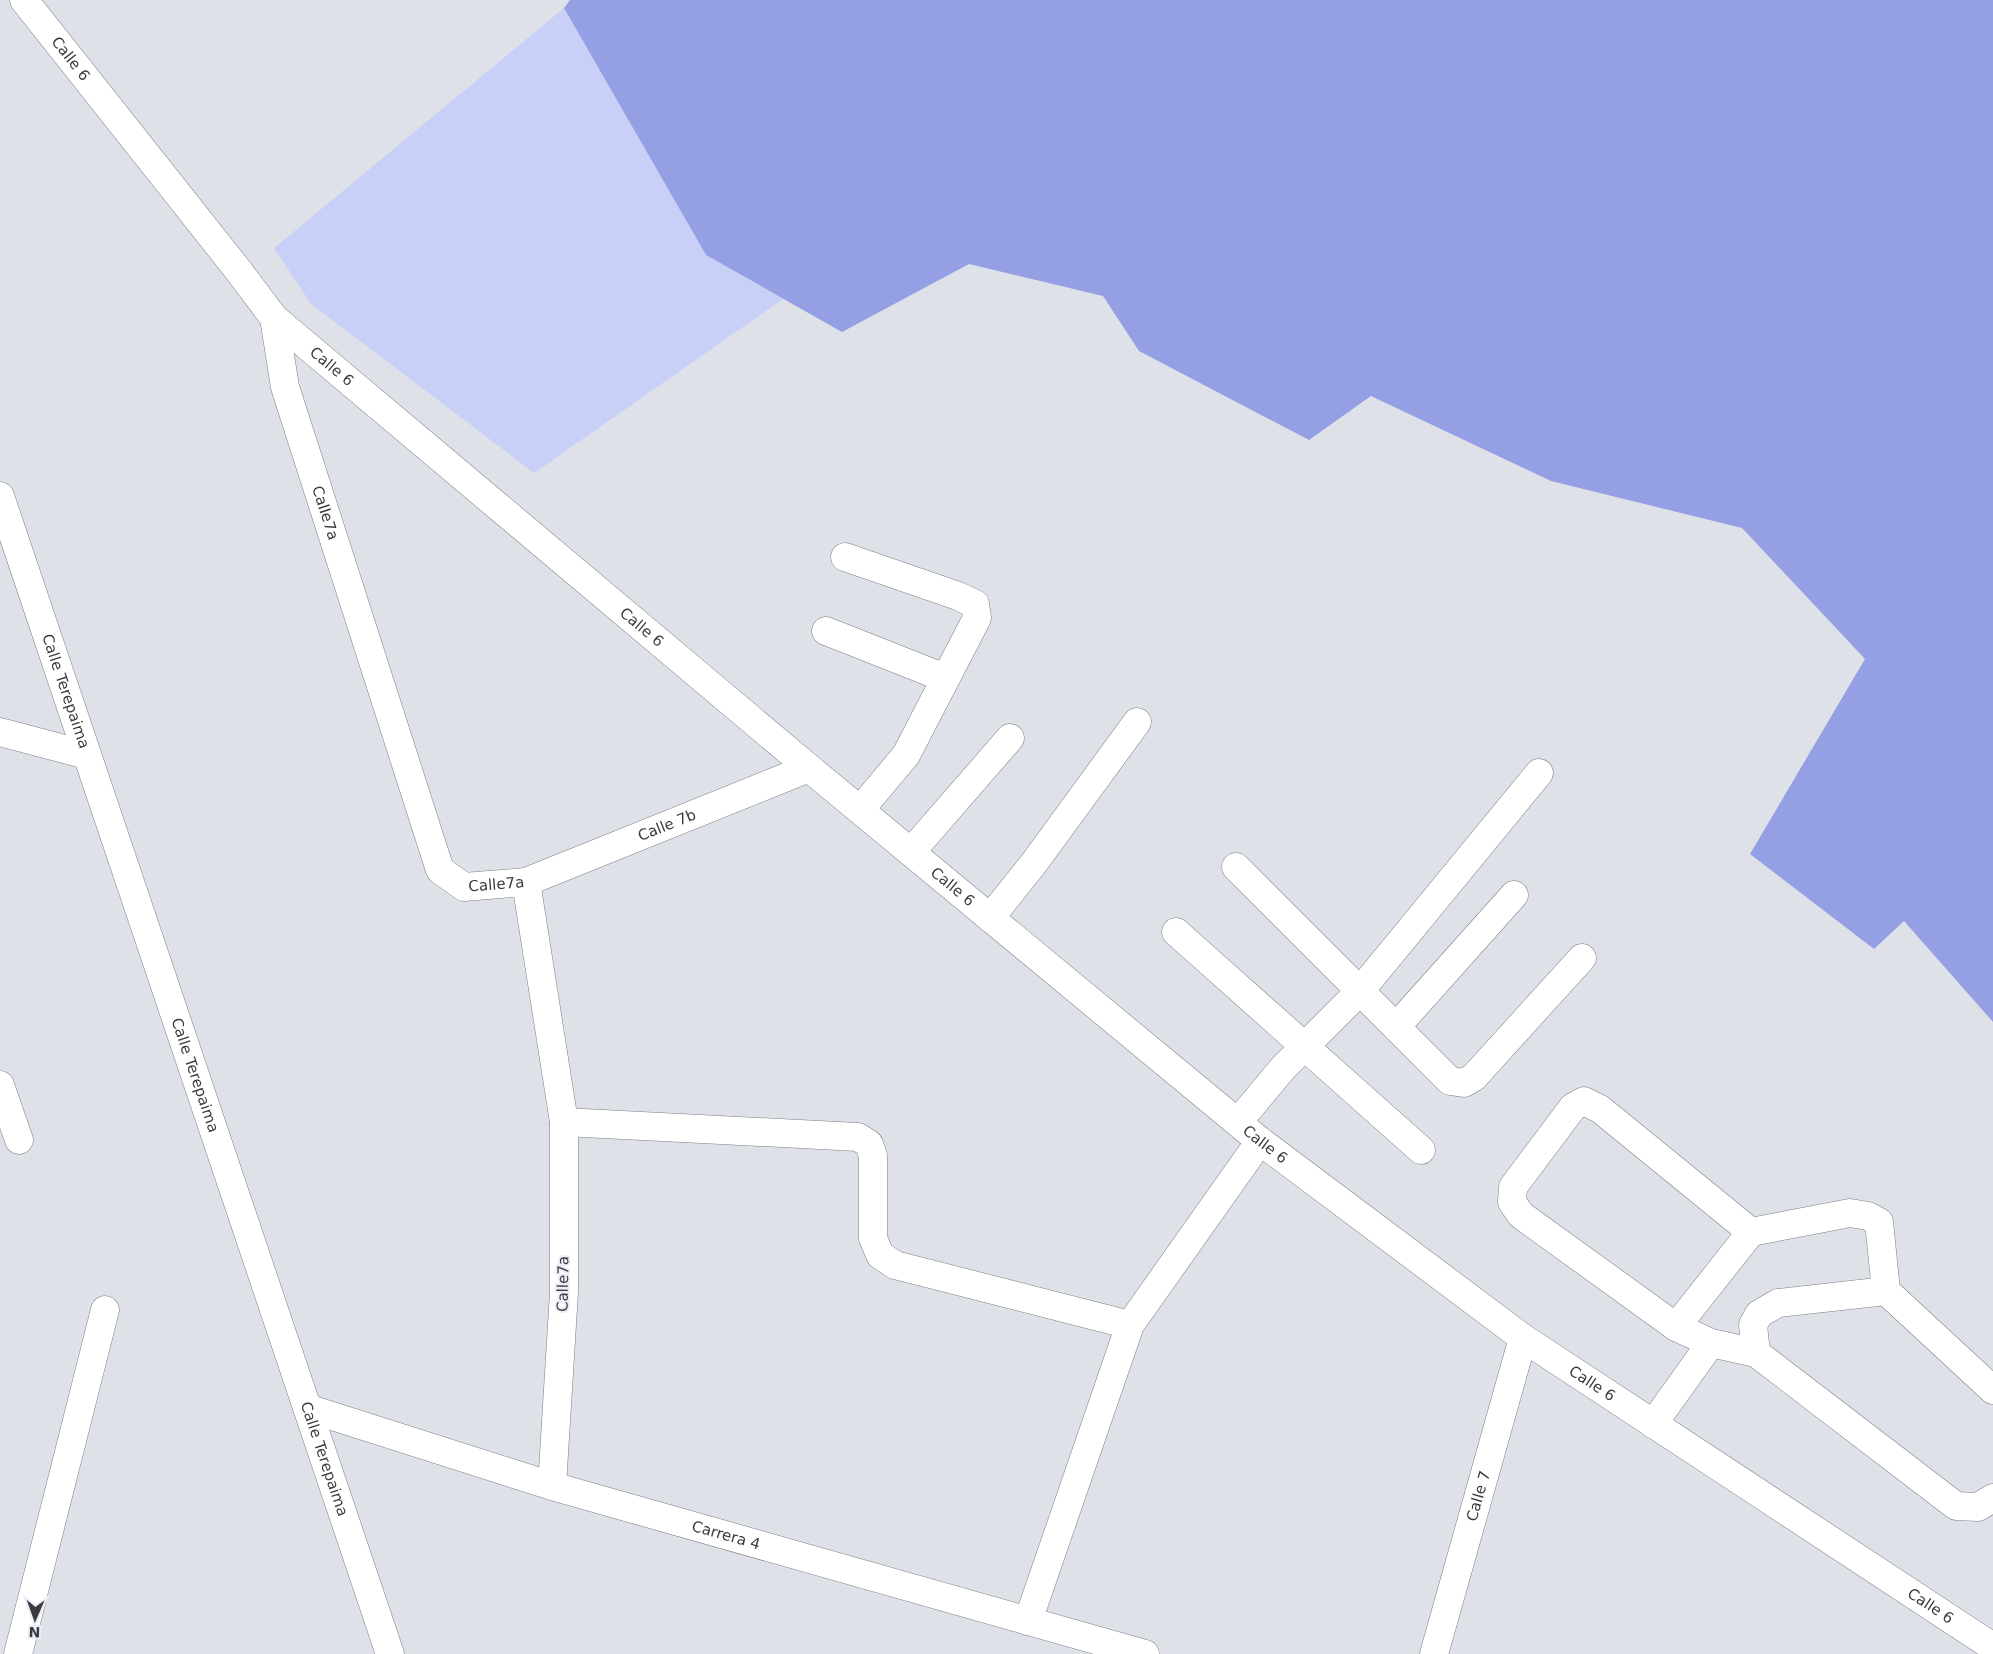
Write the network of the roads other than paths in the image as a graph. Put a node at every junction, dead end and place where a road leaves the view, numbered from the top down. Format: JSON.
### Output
{"nodes":[{"id":1,"x":24,"y":0,"type":"edge"},
{"id":2,"x":274,"y":318,"type":"junction"},
{"id":3,"x":0,"y":496,"type":"edge"},
{"id":4,"x":845,"y":557,"type":"dead end"},
{"id":5,"x":826,"y":631,"type":"dead end"},
{"id":6,"x":945,"y":678,"type":"junction"},
{"id":7,"x":1137,"y":722,"type":"dead end"},
{"id":8,"x":0,"y":732,"type":"edge"},
{"id":9,"x":1010,"y":738,"type":"dead end"},
{"id":10,"x":87,"y":755,"type":"junction"},
{"id":11,"x":809,"y":768,"type":"junction"},
{"id":12,"x":1540,"y":773,"type":"dead end"},
{"id":13,"x":860,"y":810,"type":"junction"},
{"id":14,"x":911,"y":852,"type":"junction"},
{"id":15,"x":1236,"y":867,"type":"dead end"},
{"id":16,"x":526,"y":882,"type":"junction"},
{"id":17,"x":1514,"y":895,"type":"dead end"},
{"id":18,"x":990,"y":918,"type":"junction"},
{"id":19,"x":1176,"y":932,"type":"dead end"},
{"id":20,"x":1582,"y":958,"type":"dead end"},
{"id":21,"x":1360,"y":991,"type":"junction"},
{"id":22,"x":1396,"y":1027,"type":"junction"},
{"id":23,"x":1304,"y":1047,"type":"junction"},
{"id":24,"x":0,"y":1085,"type":"edge"},
{"id":25,"x":564,"y":1122,"type":"junction"},
{"id":26,"x":1238,"y":1122,"type":"junction"},
{"id":27,"x":19,"y":1140,"type":"dead end"},
{"id":28,"x":1260,"y":1141,"type":"junction"},
{"id":29,"x":1421,"y":1150,"type":"dead end"},
{"id":30,"x":1751,"y":1232,"type":"junction"},
{"id":31,"x":1886,"y":1291,"type":"junction"},
{"id":32,"x":105,"y":1310,"type":"dead end"},
{"id":33,"x":1130,"y":1325,"type":"junction"},
{"id":34,"x":1676,"y":1327,"type":"junction"},
{"id":35,"x":1523,"y":1338,"type":"junction"},
{"id":36,"x":1712,"y":1342,"type":"junction"},
{"id":37,"x":1756,"y":1354,"type":"junction"},
{"id":38,"x":1993,"y":1390,"type":"edge"},
{"id":39,"x":307,"y":1408,"type":"junction"},
{"id":40,"x":1653,"y":1424,"type":"junction"},
{"id":41,"x":552,"y":1486,"type":"junction"},
{"id":42,"x":1993,"y":1498,"type":"edge"},
{"id":43,"x":1028,"y":1620,"type":"junction"},
{"id":44,"x":1993,"y":1647,"type":"edge"},
{"id":45,"x":18,"y":1654,"type":"edge"},
{"id":46,"x":390,"y":1654,"type":"edge"},
{"id":47,"x":1145,"y":1654,"type":"edge"},
{"id":48,"x":1434,"y":1654,"type":"edge"}],
"edges":[{"from":1,"to":2,"type":"street","name":"Calle 6"},
{"from":2,"to":11,"type":"street","name":"Calle 6"},
{"from":2,"to":16,"type":"street","name":"Calle7a"},
{"from":3,"to":10,"type":"street","name":"Calle Terepaima"},
{"from":4,"to":6,"type":"street"},
{"from":5,"to":6,"type":"street"},
{"from":6,"to":13,"type":"street"},
{"from":7,"to":18,"type":"street"},
{"from":8,"to":10,"type":"street"},
{"from":9,"to":14,"type":"street"},
{"from":10,"to":39,"type":"street","name":"Calle Terepaima"},
{"from":11,"to":13,"type":"street","name":"Calle 6"},
{"from":11,"to":16,"type":"street","name":"Calle 7b"},
{"from":12,"to":21,"type":"street"},
{"from":13,"to":14,"type":"street","name":"Calle 6"},
{"from":14,"to":18,"type":"street","name":"Calle 6"},
{"from":15,"to":21,"type":"street"},
{"from":16,"to":25,"type":"street","name":"Calle7a"},
{"from":17,"to":22,"type":"street"},
{"from":18,"to":26,"type":"street","name":"Calle 6"},
{"from":19,"to":23,"type":"street"},
{"from":20,"to":22,"type":"street"},
{"from":21,"to":22,"type":"street"},
{"from":21,"to":23,"type":"street"},
{"from":23,"to":26,"type":"street"},
{"from":23,"to":29,"type":"street"},
{"from":24,"to":27,"type":"street"},
{"from":25,"to":33,"type":"street"},
{"from":25,"to":41,"type":"street","name":"Calle7a"},
{"from":26,"to":28,"type":"street","name":"Calle 6"},
{"from":28,"to":33,"type":"street"},
{"from":28,"to":35,"type":"street","name":"Calle 6"},
{"from":30,"to":31,"type":"street"},
{"from":30,"to":34,"type":"street"},
{"from":30,"to":34,"type":"street"},
{"from":31,"to":37,"type":"street"},
{"from":31,"to":38,"type":"street"},
{"from":32,"to":45,"type":"street"},
{"from":33,"to":43,"type":"street"},
{"from":34,"to":36,"type":"street"},
{"from":35,"to":40,"type":"street","name":"Calle 6"},
{"from":35,"to":48,"type":"street","name":"Calle 7"},
{"from":36,"to":37,"type":"street"},
{"from":36,"to":40,"type":"street"},
{"from":37,"to":42,"type":"street"},
{"from":39,"to":41,"type":"street","name":"Carrera 4"},
{"from":39,"to":46,"type":"street","name":"Calle Terepaima"},
{"from":40,"to":44,"type":"street","name":"Calle 6"},
{"from":41,"to":43,"type":"street","name":"Carrera 4"},
{"from":43,"to":47,"type":"street","name":"Carrera 4"}]}
